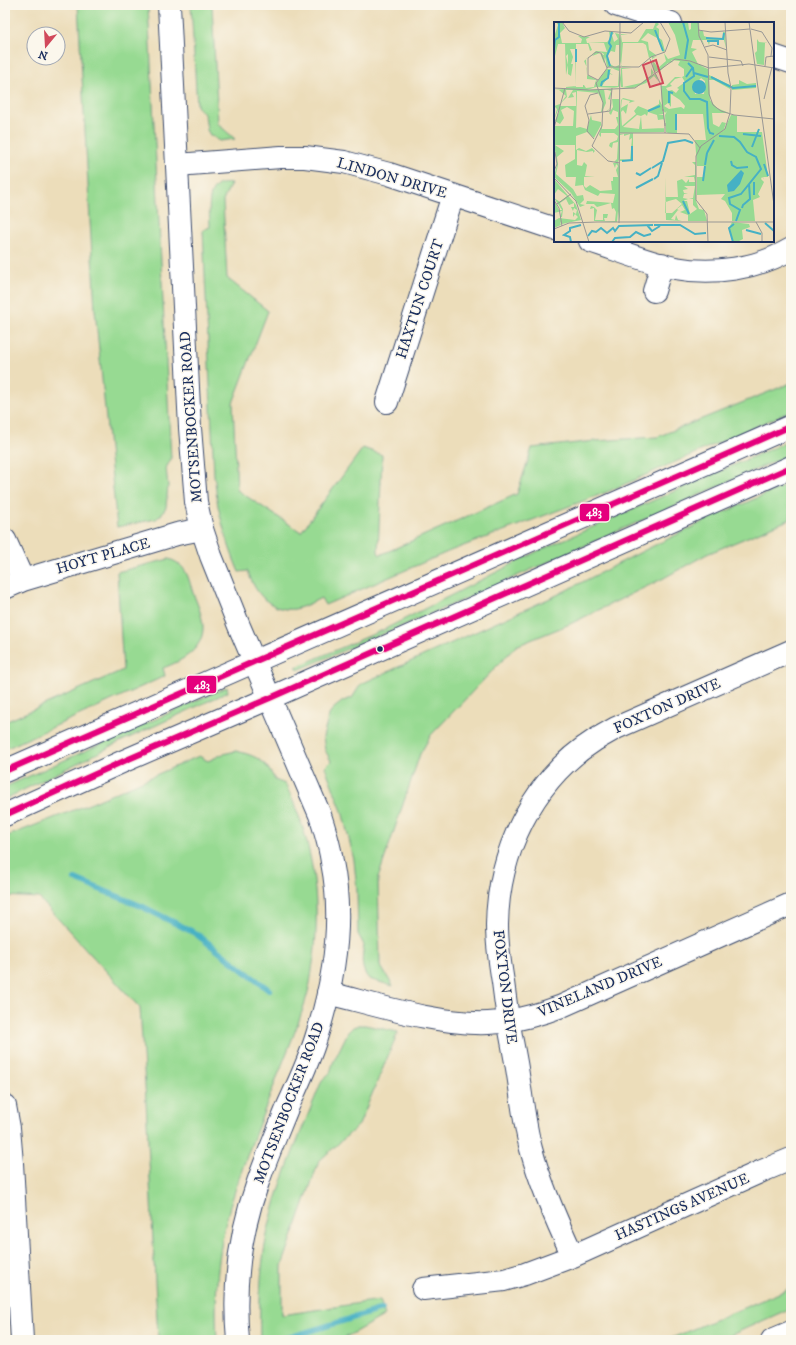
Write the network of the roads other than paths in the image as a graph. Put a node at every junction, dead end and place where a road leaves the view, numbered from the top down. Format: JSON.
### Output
{"nodes":[{"id":1,"x":169,"y":5,"type":"edge"},
{"id":2,"x":616,"y":5,"type":"edge"},
{"id":3,"x":668,"y":22,"type":"edge"},
{"id":4,"x":774,"y":56,"type":"edge"},
{"id":5,"x":791,"y":62,"type":"edge"},
{"id":6,"x":177,"y":165,"type":"junction"},
{"id":7,"x":453,"y":195,"type":"junction"},
{"id":8,"x":554,"y":229,"type":"edge"},
{"id":9,"x":593,"y":242,"type":"edge"},
{"id":10,"x":791,"y":249,"type":"edge"},
{"id":11,"x":662,"y":264,"type":"junction"},
{"id":12,"x":654,"y":291,"type":"dead end"},
{"id":13,"x":387,"y":402,"type":"dead end"},
{"id":14,"x":791,"y":426,"type":"edge"},
{"id":15,"x":791,"y":467,"type":"edge"},
{"id":16,"x":202,"y":529,"type":"junction"},
{"id":17,"x":5,"y":540,"type":"edge"},
{"id":18,"x":14,"y":584,"type":"edge"},
{"id":19,"x":791,"y":651,"type":"edge"},
{"id":20,"x":254,"y":662,"type":"junction"},
{"id":21,"x":270,"y":698,"type":"junction"},
{"id":22,"x":5,"y":771,"type":"edge"},
{"id":23,"x":5,"y":815,"type":"edge"},
{"id":24,"x":791,"y":904,"type":"edge"},
{"id":25,"x":328,"y":993,"type":"junction"},
{"id":26,"x":508,"y":1021,"type":"junction"},
{"id":27,"x":5,"y":1106,"type":"edge"},
{"id":28,"x":791,"y":1159,"type":"edge"},
{"id":29,"x":573,"y":1256,"type":"junction"},
{"id":30,"x":423,"y":1289,"type":"dead end"},
{"id":31,"x":791,"y":1332,"type":"edge"},
{"id":32,"x":22,"y":1340,"type":"edge"},
{"id":33,"x":238,"y":1340,"type":"edge"},
{"id":34,"x":772,"y":1340,"type":"edge"}],
"edges":[{"from":1,"to":6,"type":"street","name":"MOTSENBOCKER ROAD"},
{"from":2,"to":3,"type":"street"},
{"from":4,"to":5,"type":"street"},
{"from":6,"to":7,"type":"street","name":"LINDON DRIVE"},
{"from":6,"to":16,"type":"street","name":"MOTSENBOCKER ROAD"},
{"from":7,"to":8,"type":"street","name":"LINDON DRIVE"},
{"from":7,"to":13,"type":"street","name":"HAXTUN COURT"},
{"from":9,"to":11,"type":"street"},
{"from":10,"to":11,"type":"street"},
{"from":11,"to":12,"type":"street"},
{"from":14,"to":20,"type":"street"},
{"from":15,"to":21,"type":"street"},
{"from":16,"to":18,"type":"street","name":"HOYT PLACE"},
{"from":16,"to":20,"type":"street","name":"MOTSENBOCKER ROAD"},
{"from":17,"to":18,"type":"street"},
{"from":19,"to":26,"type":"street","name":"FOXTON DRIVE"},
{"from":20,"to":21,"type":"street","name":"MOTSENBOCKER ROAD"},
{"from":20,"to":22,"type":"street"},
{"from":21,"to":23,"type":"street"},
{"from":21,"to":25,"type":"street","name":"MOTSENBOCKER ROAD"},
{"from":24,"to":26,"type":"street","name":"VINELAND DRIVE"},
{"from":25,"to":26,"type":"street","name":"VINELAND DRIVE"},
{"from":25,"to":33,"type":"street","name":"MOTSENBOCKER ROAD"},
{"from":26,"to":29,"type":"street","name":"FOXTON DRIVE"},
{"from":27,"to":32,"type":"street"},
{"from":28,"to":29,"type":"street","name":"HASTINGS AVENUE"},
{"from":29,"to":30,"type":"street","name":"HASTINGS AVENUE"},
{"from":31,"to":34,"type":"street"}]}
